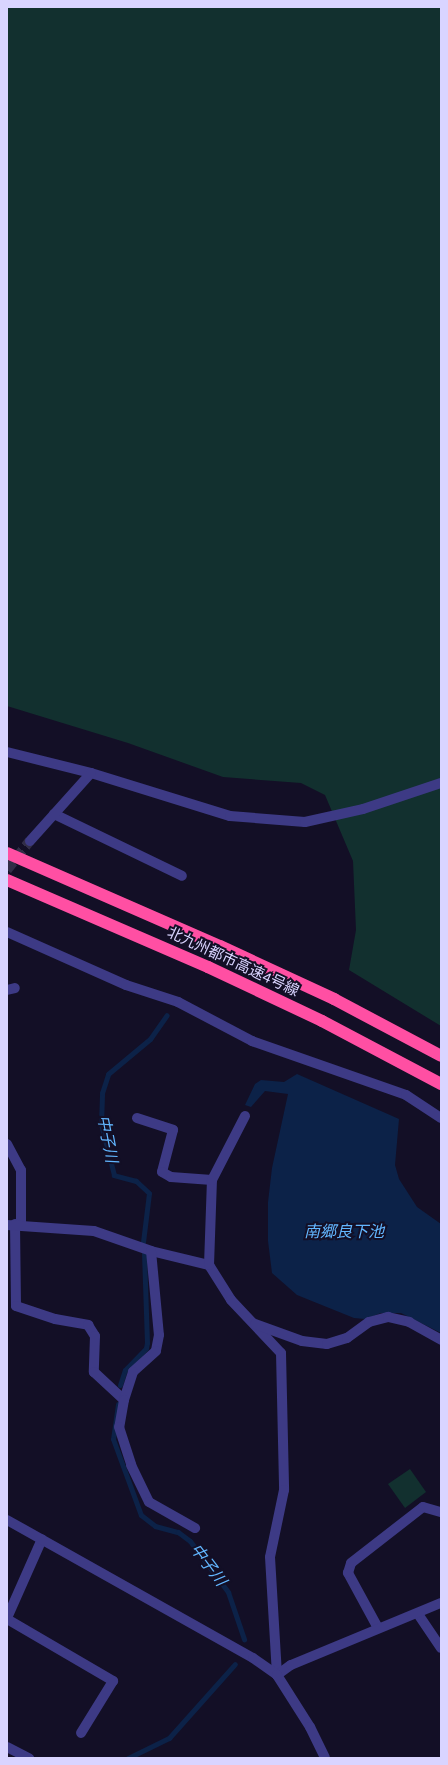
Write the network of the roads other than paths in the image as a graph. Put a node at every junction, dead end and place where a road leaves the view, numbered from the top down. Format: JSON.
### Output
{"nodes":[{"id":1,"x":7,"y":752,"type":"edge"},
{"id":2,"x":91,"y":773,"type":"junction"},
{"id":3,"x":441,"y":783,"type":"edge"},
{"id":4,"x":54,"y":814,"type":"junction"},
{"id":5,"x":30,"y":841,"type":"tunnel mouth"},
{"id":6,"x":7,"y":853,"type":"edge"},
{"id":7,"x":182,"y":876,"type":"dead end"},
{"id":8,"x":7,"y":880,"type":"edge"},
{"id":9,"x":7,"y":932,"type":"edge"},
{"id":10,"x":441,"y":1056,"type":"edge"},
{"id":11,"x":441,"y":1084,"type":"edge"},
{"id":12,"x":245,"y":1116,"type":"dead end"},
{"id":13,"x":137,"y":1118,"type":"dead end"},
{"id":14,"x":441,"y":1118,"type":"edge"},
{"id":15,"x":7,"y":1144,"type":"edge"},
{"id":16,"x":212,"y":1180,"type":"junction"},
{"id":17,"x":14,"y":1224,"type":"edge"},
{"id":18,"x":151,"y":1251,"type":"junction"},
{"id":19,"x":209,"y":1265,"type":"junction"},
{"id":20,"x":251,"y":1323,"type":"junction"},
{"id":21,"x":441,"y":1340,"type":"edge"},
{"id":22,"x":124,"y":1400,"type":"junction"},
{"id":23,"x":439,"y":1509,"type":"edge"},
{"id":24,"x":7,"y":1520,"type":"edge"},
{"id":25,"x":195,"y":1528,"type":"dead end"},
{"id":26,"x":42,"y":1539,"type":"junction"},
{"id":27,"x":441,"y":1603,"type":"edge"},
{"id":28,"x":418,"y":1614,"type":"junction"},
{"id":29,"x":7,"y":1619,"type":"edge"},
{"id":30,"x":378,"y":1628,"type":"junction"},
{"id":31,"x":441,"y":1648,"type":"edge"},
{"id":32,"x":277,"y":1675,"type":"junction"},
{"id":33,"x":81,"y":1734,"type":"dead end"},
{"id":34,"x":7,"y":1746,"type":"edge"},
{"id":35,"x":28,"y":1758,"type":"edge"},
{"id":36,"x":325,"y":1758,"type":"edge"}],
"edges":[{"from":1,"to":2,"type":"street"},
{"from":2,"to":3,"type":"street"},
{"from":2,"to":4,"type":"street"},
{"from":4,"to":5,"type":"street"},
{"from":4,"to":7,"type":"street"},
{"from":6,"to":10,"type":"highway","name":"北九州都市高速4号線"},
{"from":8,"to":11,"type":"highway","name":"北九州都市高速4号線"},
{"from":9,"to":14,"type":"street"},
{"from":12,"to":16,"type":"street"},
{"from":13,"to":16,"type":"street"},
{"from":15,"to":17,"type":"street"},
{"from":16,"to":19,"type":"street"},
{"from":17,"to":18,"type":"street"},
{"from":17,"to":22,"type":"street"},
{"from":18,"to":19,"type":"street"},
{"from":18,"to":22,"type":"street"},
{"from":19,"to":20,"type":"street"},
{"from":20,"to":21,"type":"street"},
{"from":20,"to":32,"type":"street"},
{"from":22,"to":25,"type":"street"},
{"from":23,"to":30,"type":"street"},
{"from":24,"to":26,"type":"street"},
{"from":26,"to":29,"type":"street"},
{"from":26,"to":32,"type":"street"},
{"from":27,"to":28,"type":"street"},
{"from":28,"to":30,"type":"street"},
{"from":28,"to":31,"type":"street"},
{"from":29,"to":33,"type":"street"},
{"from":30,"to":32,"type":"street"},
{"from":32,"to":36,"type":"street"},
{"from":34,"to":35,"type":"street"}]}
